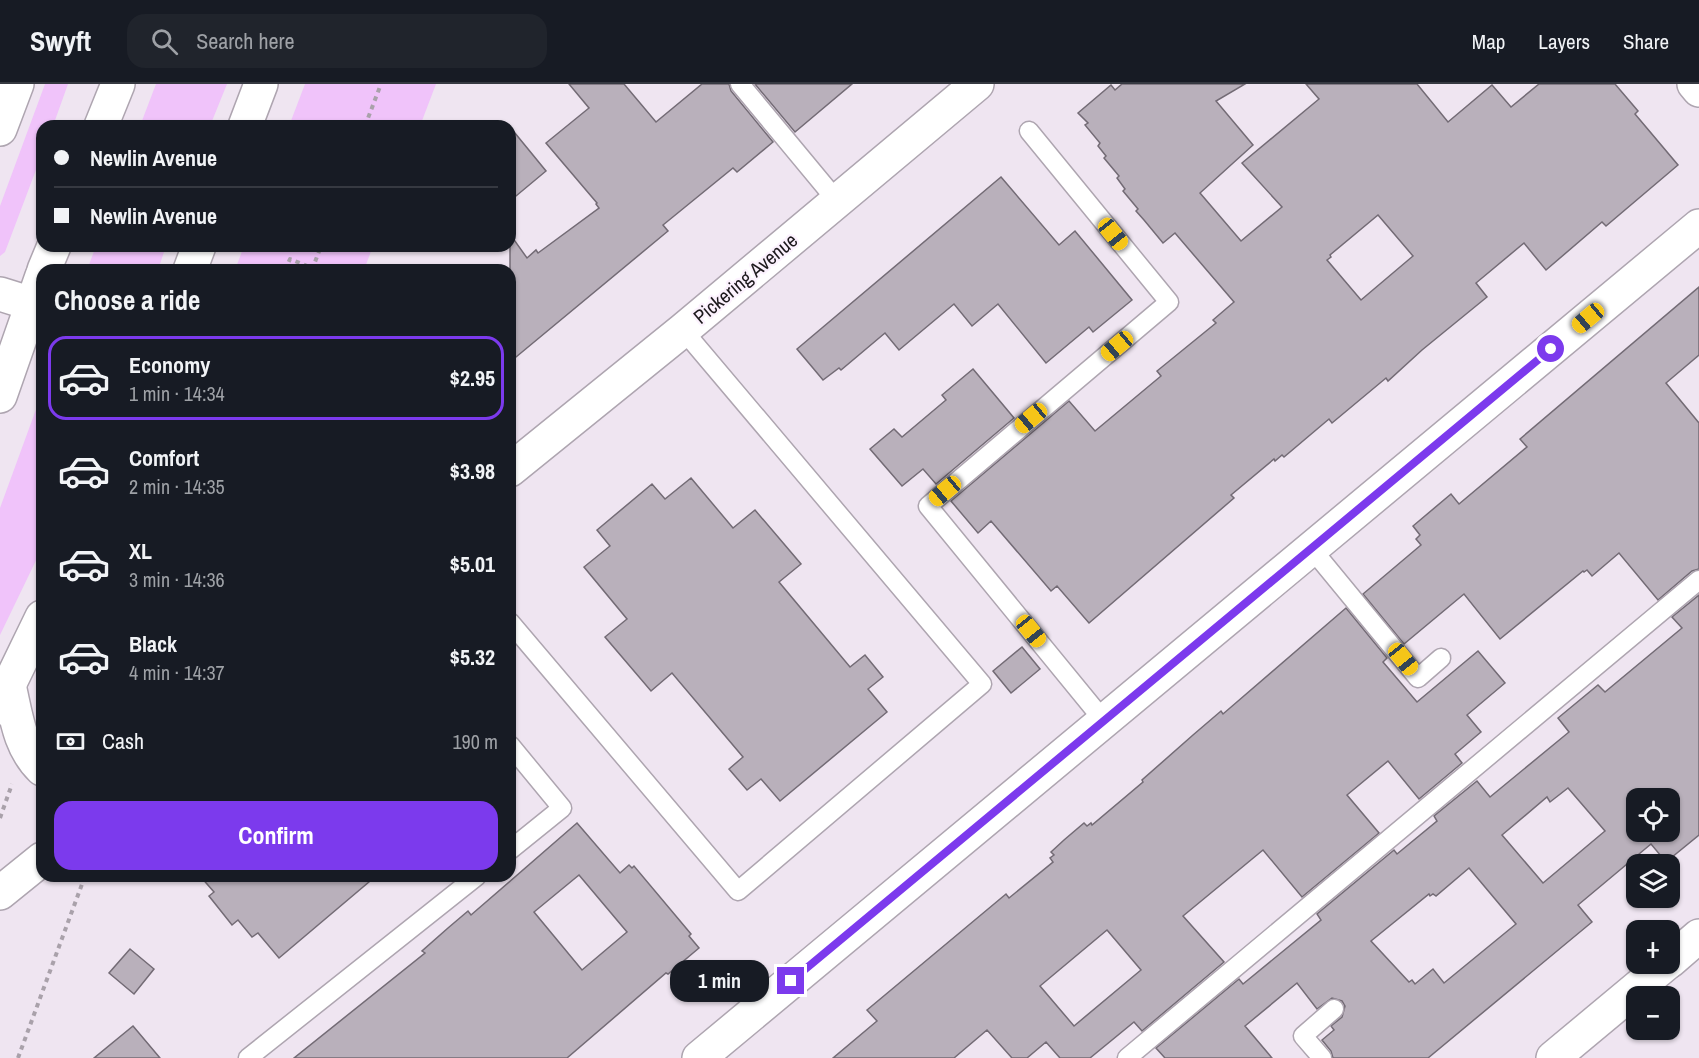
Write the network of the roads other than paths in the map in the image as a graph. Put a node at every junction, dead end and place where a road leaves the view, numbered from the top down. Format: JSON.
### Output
{"nodes":[{"id":1,"x":17,"y":84,"type":"edge"},
{"id":2,"x":118,"y":84,"type":"edge"},
{"id":3,"x":261,"y":84,"type":"edge"},
{"id":4,"x":740,"y":84,"type":"edge"},
{"id":5,"x":977,"y":84,"type":"edge"},
{"id":6,"x":1694,"y":84,"type":"edge"},
{"id":7,"x":1699,"y":90,"type":"edge"},
{"id":8,"x":103,"y":120,"type":"edge"},
{"id":9,"x":247,"y":120,"type":"edge"},
{"id":10,"x":0,"y":129,"type":"edge"},
{"id":11,"x":1029,"y":131,"type":"dead end"},
{"id":12,"x":837,"y":201,"type":"junction"},
{"id":13,"x":1699,"y":226,"type":"edge"},
{"id":14,"x":36,"y":290,"type":"edge"},
{"id":15,"x":36,"y":293,"type":"edge"},
{"id":16,"x":0,"y":294,"type":"edge"},
{"id":17,"x":683,"y":330,"type":"junction"},
{"id":18,"x":0,"y":396,"type":"edge"},
{"id":19,"x":516,"y":465,"type":"edge"},
{"id":20,"x":1311,"y":548,"type":"junction"},
{"id":21,"x":1699,"y":580,"type":"edge"},
{"id":22,"x":36,"y":629,"type":"edge"},
{"id":23,"x":516,"y":629,"type":"edge"},
{"id":24,"x":1441,"y":658,"type":"dead end"},
{"id":25,"x":4,"y":696,"type":"edge"},
{"id":26,"x":1104,"y":721,"type":"junction"},
{"id":27,"x":516,"y":752,"type":"edge"},
{"id":28,"x":28,"y":773,"type":"edge"},
{"id":29,"x":516,"y":845,"type":"edge"},
{"id":30,"x":36,"y":864,"type":"edge"},
{"id":31,"x":469,"y":882,"type":"edge"},
{"id":32,"x":0,"y":893,"type":"edge"},
{"id":33,"x":1699,"y":936,"type":"edge"},
{"id":34,"x":1680,"y":952,"type":"edge"},
{"id":35,"x":1654,"y":974,"type":"edge"},
{"id":36,"x":1334,"y":1009,"type":"dead end"},
{"id":37,"x":248,"y":1058,"type":"edge"},
{"id":38,"x":699,"y":1058,"type":"edge"},
{"id":39,"x":1128,"y":1058,"type":"edge"},
{"id":40,"x":1322,"y":1058,"type":"edge"},
{"id":41,"x":1553,"y":1058,"type":"edge"}],
"edges":[{"from":1,"to":10,"type":"street"},
{"from":2,"to":8,"type":"street"},
{"from":3,"to":9,"type":"street"},
{"from":4,"to":12,"type":"lane"},
{"from":5,"to":12,"type":"street","name":"Pickering Avenue"},
{"from":6,"to":7,"type":"street"},
{"from":11,"to":26,"type":"lane"},
{"from":12,"to":17,"type":"street","name":"Pickering Avenue"},
{"from":13,"to":20,"type":"street"},
{"from":14,"to":16,"type":"street"},
{"from":15,"to":18,"type":"street"},
{"from":17,"to":19,"type":"street","name":"Pickering Avenue"},
{"from":17,"to":23,"type":"lane"},
{"from":20,"to":24,"type":"lane"},
{"from":20,"to":26,"type":"street"},
{"from":21,"to":39,"type":"lane"},
{"from":22,"to":25,"type":"street"},
{"from":25,"to":28,"type":"street"},
{"from":26,"to":38,"type":"street"},
{"from":27,"to":29,"type":"lane"},
{"from":30,"to":32,"type":"street"},
{"from":31,"to":37,"type":"lane"},
{"from":33,"to":34,"type":"street"},
{"from":35,"to":41,"type":"street"},
{"from":36,"to":40,"type":"lane"}]}
